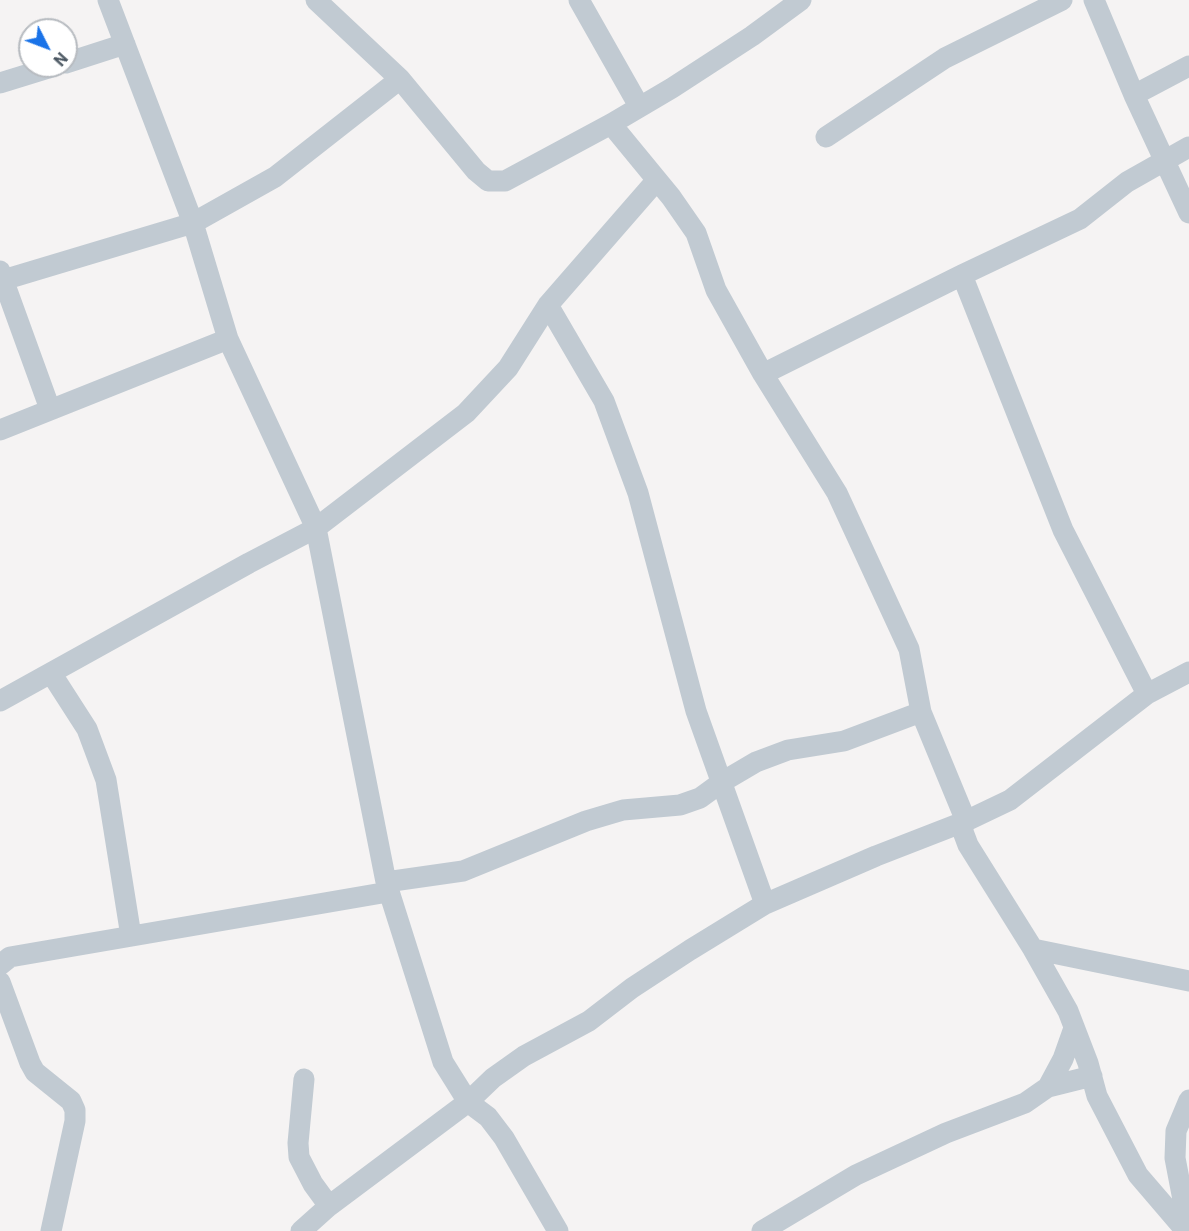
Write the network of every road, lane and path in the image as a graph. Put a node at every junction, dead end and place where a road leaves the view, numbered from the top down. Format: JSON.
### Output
{"nodes":[{"id":1,"x":108,"y":0,"type":"edge"},
{"id":2,"x":316,"y":0,"type":"edge"},
{"id":3,"x":579,"y":0,"type":"edge"},
{"id":4,"x":801,"y":0,"type":"edge"},
{"id":5,"x":1062,"y":0,"type":"edge"},
{"id":6,"x":1094,"y":0,"type":"edge"},
{"id":7,"x":125,"y":44,"type":"junction"},
{"id":8,"x":78,"y":59,"type":"edge"},
{"id":9,"x":1189,"y":66,"type":"edge"},
{"id":10,"x":18,"y":77,"type":"edge"},
{"id":11,"x":400,"y":80,"type":"junction"},
{"id":12,"x":0,"y":83,"type":"edge"},
{"id":13,"x":1134,"y":95,"type":"junction"},
{"id":14,"x":639,"y":106,"type":"junction"},
{"id":15,"x":611,"y":124,"type":"junction"},
{"id":16,"x":826,"y":137,"type":"dead end"},
{"id":17,"x":1189,"y":147,"type":"edge"},
{"id":18,"x":1164,"y":162,"type":"junction"},
{"id":19,"x":656,"y":181,"type":"junction"},
{"id":20,"x":1189,"y":213,"type":"edge"},
{"id":21,"x":193,"y":223,"type":"junction"},
{"id":22,"x":962,"y":275,"type":"junction"},
{"id":23,"x":1,"y":278,"type":"edge"},
{"id":24,"x":548,"y":305,"type":"junction"},
{"id":25,"x":228,"y":339,"type":"junction"},
{"id":26,"x":764,"y":374,"type":"junction"},
{"id":27,"x":50,"y":409,"type":"junction"},
{"id":28,"x":0,"y":430,"type":"edge"},
{"id":29,"x":316,"y":528,"type":"junction"},
{"id":30,"x":1189,"y":672,"type":"edge"},
{"id":31,"x":51,"y":673,"type":"junction"},
{"id":32,"x":1147,"y":694,"type":"junction"},
{"id":33,"x":0,"y":700,"type":"edge"},
{"id":34,"x":921,"y":712,"type":"junction"},
{"id":35,"x":722,"y":782,"type":"junction"},
{"id":36,"x":966,"y":821,"type":"junction"},
{"id":37,"x":387,"y":887,"type":"junction"},
{"id":38,"x":765,"y":904,"type":"junction"},
{"id":39,"x":131,"y":936,"type":"junction"},
{"id":40,"x":1034,"y":949,"type":"junction"},
{"id":41,"x":0,"y":965,"type":"edge"},
{"id":42,"x":0,"y":982,"type":"edge"},
{"id":43,"x":1188,"y":986,"type":"edge"},
{"id":44,"x":1074,"y":1028,"type":"junction"},
{"id":45,"x":1092,"y":1076,"type":"junction"},
{"id":46,"x":304,"y":1079,"type":"dead end"},
{"id":47,"x":1048,"y":1088,"type":"junction"},
{"id":48,"x":1189,"y":1100,"type":"edge"},
{"id":49,"x":468,"y":1102,"type":"junction"},
{"id":50,"x":1175,"y":1158,"type":"junction"},
{"id":51,"x":1148,"y":1187,"type":"junction"},
{"id":52,"x":330,"y":1206,"type":"junction"},
{"id":53,"x":51,"y":1231,"type":"edge"},
{"id":54,"x":301,"y":1231,"type":"edge"},
{"id":55,"x":558,"y":1231,"type":"edge"},
{"id":56,"x":762,"y":1231,"type":"edge"},
{"id":57,"x":1187,"y":1231,"type":"edge"}],
"edges":[{"from":1,"to":7,"type":"street"},
{"from":2,"to":11,"type":"street"},
{"from":3,"to":14,"type":"street"},
{"from":4,"to":14,"type":"street"},
{"from":5,"to":16,"type":"street"},
{"from":6,"to":13,"type":"street"},
{"from":7,"to":8,"type":"street"},
{"from":7,"to":21,"type":"street"},
{"from":9,"to":13,"type":"street"},
{"from":10,"to":12,"type":"street"},
{"from":11,"to":15,"type":"street"},
{"from":11,"to":21,"type":"street"},
{"from":13,"to":18,"type":"street"},
{"from":14,"to":15,"type":"street"},
{"from":15,"to":19,"type":"street"},
{"from":17,"to":18,"type":"street"},
{"from":18,"to":20,"type":"street"},
{"from":18,"to":22,"type":"street"},
{"from":19,"to":24,"type":"street"},
{"from":19,"to":26,"type":"street"},
{"from":21,"to":23,"type":"street"},
{"from":21,"to":25,"type":"street"},
{"from":22,"to":26,"type":"street"},
{"from":22,"to":32,"type":"street"},
{"from":23,"to":27,"type":"street"},
{"from":24,"to":29,"type":"street"},
{"from":24,"to":35,"type":"street"},
{"from":25,"to":27,"type":"street"},
{"from":25,"to":29,"type":"street"},
{"from":26,"to":34,"type":"street"},
{"from":27,"to":28,"type":"street"},
{"from":29,"to":31,"type":"street"},
{"from":29,"to":37,"type":"street"},
{"from":30,"to":32,"type":"street"},
{"from":31,"to":33,"type":"street"},
{"from":31,"to":39,"type":"street"},
{"from":32,"to":36,"type":"street"},
{"from":34,"to":35,"type":"street"},
{"from":34,"to":36,"type":"street"},
{"from":35,"to":37,"type":"street"},
{"from":35,"to":38,"type":"street"},
{"from":36,"to":38,"type":"street"},
{"from":36,"to":40,"type":"street"},
{"from":37,"to":39,"type":"street"},
{"from":37,"to":49,"type":"street"},
{"from":38,"to":49,"type":"street"},
{"from":39,"to":41,"type":"street"},
{"from":40,"to":43,"type":"street"},
{"from":40,"to":44,"type":"street"},
{"from":42,"to":53,"type":"street"},
{"from":44,"to":45,"type":"street"},
{"from":44,"to":47,"type":"street"},
{"from":45,"to":47,"type":"street"},
{"from":45,"to":51,"type":"street"},
{"from":46,"to":52,"type":"street"},
{"from":47,"to":56,"type":"street"},
{"from":48,"to":50,"type":"street"},
{"from":49,"to":52,"type":"street"},
{"from":49,"to":55,"type":"street"},
{"from":50,"to":51,"type":"street"},
{"from":50,"to":57,"type":"street"},
{"from":51,"to":57,"type":"street"},
{"from":52,"to":54,"type":"street"}]}
